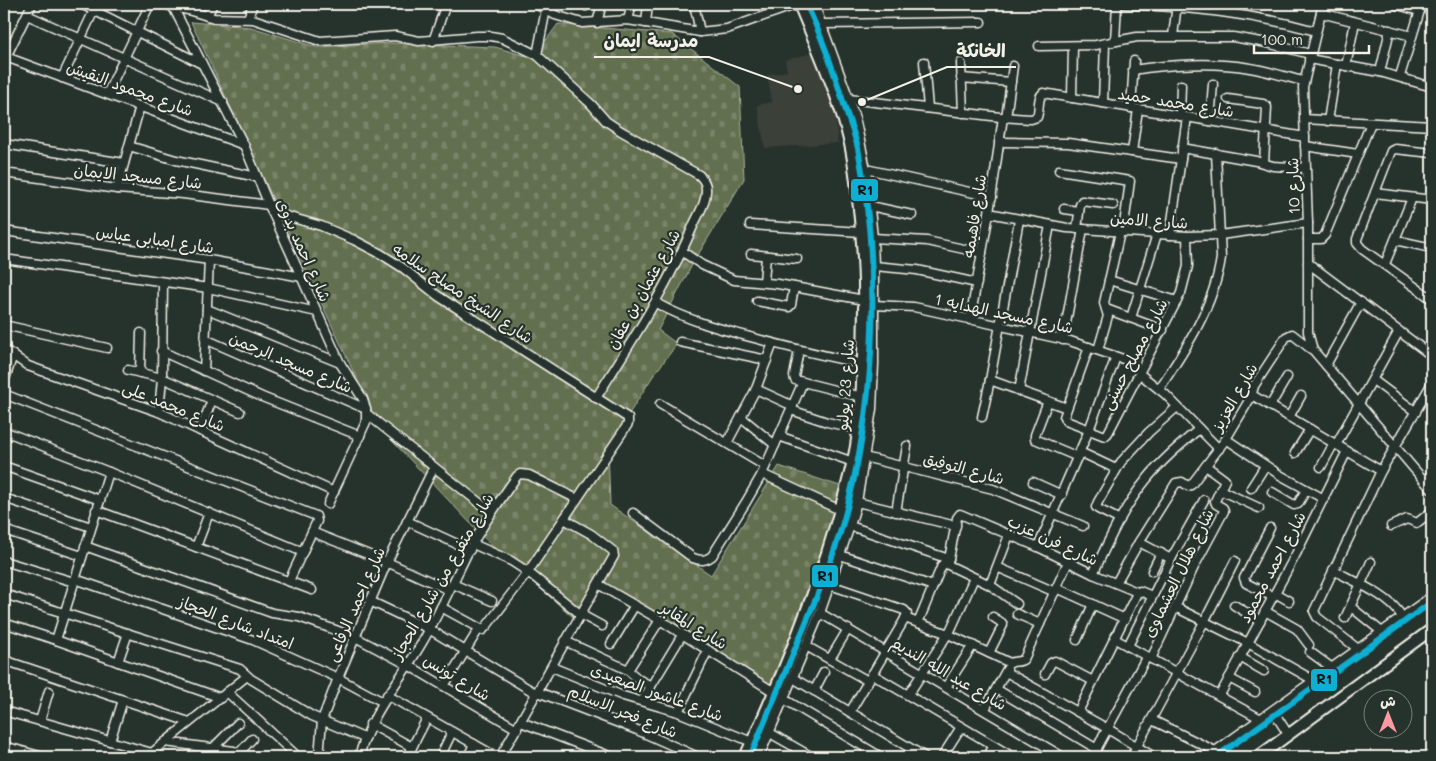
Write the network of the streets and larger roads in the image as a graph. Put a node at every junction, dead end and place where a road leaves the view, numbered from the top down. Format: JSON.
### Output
{"nodes":[{"id":1,"x":32,"y":4,"type":"edge"},
{"id":2,"x":81,"y":4,"type":"edge"},
{"id":3,"x":150,"y":4,"type":"edge"},
{"id":4,"x":165,"y":4,"type":"edge"},
{"id":5,"x":213,"y":4,"type":"edge"},
{"id":6,"x":253,"y":4,"type":"edge"},
{"id":7,"x":446,"y":4,"type":"edge"},
{"id":8,"x":536,"y":4,"type":"edge"},
{"id":9,"x":602,"y":4,"type":"edge"},
{"id":10,"x":632,"y":4,"type":"edge"},
{"id":11,"x":648,"y":4,"type":"edge"},
{"id":12,"x":704,"y":4,"type":"edge"},
{"id":13,"x":799,"y":4,"type":"edge"},
{"id":14,"x":814,"y":4,"type":"edge"},
{"id":15,"x":820,"y":4,"type":"edge"},
{"id":16,"x":1117,"y":4,"type":"edge"},
{"id":17,"x":1121,"y":4,"type":"edge"},
{"id":18,"x":1323,"y":4,"type":"edge"},
{"id":19,"x":1395,"y":4,"type":"edge"},
{"id":20,"x":694,"y":5,"type":"edge"},
{"id":21,"x":1176,"y":5,"type":"edge"},
{"id":22,"x":174,"y":6,"type":"edge"},
{"id":23,"x":96,"y":7,"type":"edge"},
{"id":24,"x":546,"y":7,"type":"edge"},
{"id":25,"x":1420,"y":8,"type":"edge"},
{"id":26,"x":818,"y":13,"type":"junction"},
{"id":27,"x":1321,"y":13,"type":"junction"},
{"id":28,"x":26,"y":15,"type":"junction"},
{"id":29,"x":207,"y":16,"type":"junction"},
{"id":30,"x":248,"y":18,"type":"junction"},
{"id":31,"x":628,"y":20,"type":"junction"},
{"id":32,"x":981,"y":22,"type":"dead end"},
{"id":33,"x":1355,"y":22,"type":"junction"},
{"id":34,"x":597,"y":23,"type":"junction"},
{"id":35,"x":646,"y":23,"type":"junction"},
{"id":36,"x":823,"y":24,"type":"junction"},
{"id":37,"x":1390,"y":30,"type":"junction"},
{"id":38,"x":137,"y":31,"type":"junction"},
{"id":39,"x":1316,"y":31,"type":"junction"},
{"id":40,"x":700,"y":32,"type":"junction"},
{"id":41,"x":1173,"y":36,"type":"junction"},
{"id":42,"x":1412,"y":36,"type":"junction"},
{"id":43,"x":81,"y":39,"type":"junction"},
{"id":44,"x":433,"y":41,"type":"junction"},
{"id":45,"x":1115,"y":41,"type":"junction"},
{"id":46,"x":1105,"y":44,"type":"junction"},
{"id":47,"x":1039,"y":46,"type":"dead end"},
{"id":48,"x":1073,"y":46,"type":"junction"},
{"id":49,"x":537,"y":55,"type":"junction"},
{"id":50,"x":1309,"y":57,"type":"junction"},
{"id":51,"x":124,"y":58,"type":"junction"},
{"id":52,"x":5,"y":59,"type":"edge"},
{"id":53,"x":924,"y":62,"type":"dead end"},
{"id":54,"x":961,"y":63,"type":"dead end"},
{"id":55,"x":203,"y":64,"type":"junction"},
{"id":56,"x":1337,"y":64,"type":"junction"},
{"id":57,"x":1013,"y":66,"type":"dead end"},
{"id":58,"x":1346,"y":66,"type":"junction"},
{"id":59,"x":1380,"y":72,"type":"junction"},
{"id":60,"x":1400,"y":76,"type":"junction"},
{"id":61,"x":62,"y":78,"type":"junction"},
{"id":62,"x":961,"y":78,"type":"junction"},
{"id":63,"x":1303,"y":81,"type":"junction"},
{"id":64,"x":1011,"y":82,"type":"junction"},
{"id":65,"x":1213,"y":84,"type":"dead end"},
{"id":66,"x":1181,"y":85,"type":"dead end"},
{"id":67,"x":1432,"y":86,"type":"edge"},
{"id":68,"x":107,"y":94,"type":"junction"},
{"id":69,"x":1072,"y":98,"type":"junction"},
{"id":70,"x":849,"y":99,"type":"junction"},
{"id":71,"x":1228,"y":99,"type":"dead end"},
{"id":72,"x":223,"y":102,"type":"junction"},
{"id":73,"x":1103,"y":103,"type":"junction"},
{"id":74,"x":140,"y":106,"type":"junction"},
{"id":75,"x":928,"y":108,"type":"junction"},
{"id":76,"x":1135,"y":109,"type":"junction"},
{"id":77,"x":963,"y":113,"type":"junction"},
{"id":78,"x":1183,"y":117,"type":"junction"},
{"id":79,"x":1005,"y":118,"type":"junction"},
{"id":80,"x":1304,"y":119,"type":"junction"},
{"id":81,"x":1328,"y":120,"type":"junction"},
{"id":82,"x":1210,"y":121,"type":"junction"},
{"id":83,"x":1371,"y":123,"type":"junction"},
{"id":84,"x":1432,"y":126,"type":"edge"},
{"id":85,"x":1266,"y":130,"type":"junction"},
{"id":86,"x":1305,"y":137,"type":"junction"},
{"id":87,"x":999,"y":142,"type":"junction"},
{"id":88,"x":4,"y":144,"type":"edge"},
{"id":89,"x":244,"y":144,"type":"junction"},
{"id":90,"x":129,"y":146,"type":"junction"},
{"id":91,"x":1305,"y":146,"type":"junction"},
{"id":92,"x":1182,"y":148,"type":"junction"},
{"id":93,"x":1132,"y":152,"type":"junction"},
{"id":94,"x":1216,"y":153,"type":"junction"},
{"id":95,"x":1432,"y":153,"type":"edge"},
{"id":96,"x":1358,"y":154,"type":"junction"},
{"id":97,"x":1180,"y":159,"type":"junction"},
{"id":98,"x":124,"y":162,"type":"junction"},
{"id":99,"x":1264,"y":163,"type":"junction"},
{"id":100,"x":1306,"y":168,"type":"junction"},
{"id":101,"x":866,"y":169,"type":"junction"},
{"id":102,"x":1058,"y":170,"type":"dead end"},
{"id":103,"x":4,"y":173,"type":"edge"},
{"id":104,"x":257,"y":178,"type":"junction"},
{"id":105,"x":117,"y":189,"type":"junction"},
{"id":106,"x":1375,"y":193,"type":"junction"},
{"id":107,"x":992,"y":197,"type":"junction"},
{"id":108,"x":1412,"y":198,"type":"junction"},
{"id":109,"x":1432,"y":200,"type":"edge"},
{"id":110,"x":1113,"y":205,"type":"dead end"},
{"id":111,"x":870,"y":206,"type":"junction"},
{"id":112,"x":270,"y":208,"type":"junction"},
{"id":113,"x":1064,"y":209,"type":"dead end"},
{"id":114,"x":1079,"y":211,"type":"junction"},
{"id":115,"x":989,"y":213,"type":"junction"},
{"id":116,"x":912,"y":215,"type":"dead end"},
{"id":117,"x":1019,"y":220,"type":"junction"},
{"id":118,"x":1308,"y":223,"type":"junction"},
{"id":119,"x":750,"y":225,"type":"dead end"},
{"id":120,"x":1050,"y":226,"type":"junction"},
{"id":121,"x":1080,"y":229,"type":"junction"},
{"id":122,"x":4,"y":231,"type":"edge"},
{"id":123,"x":861,"y":232,"type":"junction"},
{"id":124,"x":1122,"y":232,"type":"junction"},
{"id":125,"x":1158,"y":234,"type":"junction"},
{"id":126,"x":1170,"y":235,"type":"junction"},
{"id":127,"x":1220,"y":235,"type":"junction"},
{"id":128,"x":1187,"y":236,"type":"junction"},
{"id":129,"x":873,"y":238,"type":"junction"},
{"id":130,"x":1308,"y":239,"type":"junction"},
{"id":131,"x":1395,"y":240,"type":"junction"},
{"id":132,"x":1432,"y":248,"type":"edge"},
{"id":133,"x":683,"y":252,"type":"junction"},
{"id":134,"x":982,"y":253,"type":"junction"},
{"id":135,"x":751,"y":254,"type":"dead end"},
{"id":136,"x":766,"y":256,"type":"junction"},
{"id":137,"x":4,"y":259,"type":"edge"},
{"id":138,"x":796,"y":259,"type":"dead end"},
{"id":139,"x":209,"y":260,"type":"junction"},
{"id":140,"x":1308,"y":262,"type":"junction"},
{"id":141,"x":1385,"y":264,"type":"junction"},
{"id":142,"x":874,"y":266,"type":"junction"},
{"id":143,"x":302,"y":277,"type":"junction"},
{"id":144,"x":1109,"y":280,"type":"junction"},
{"id":145,"x":163,"y":282,"type":"junction"},
{"id":146,"x":764,"y":282,"type":"junction"},
{"id":147,"x":977,"y":283,"type":"junction"},
{"id":148,"x":794,"y":287,"type":"junction"},
{"id":149,"x":208,"y":288,"type":"junction"},
{"id":150,"x":1140,"y":288,"type":"junction"},
{"id":151,"x":1432,"y":299,"type":"edge"},
{"id":152,"x":864,"y":300,"type":"junction"},
{"id":153,"x":1177,"y":301,"type":"junction"},
{"id":154,"x":757,"y":302,"type":"dead end"},
{"id":155,"x":1361,"y":302,"type":"junction"},
{"id":156,"x":656,"y":303,"type":"junction"},
{"id":157,"x":874,"y":305,"type":"junction"},
{"id":158,"x":207,"y":309,"type":"junction"},
{"id":159,"x":1106,"y":309,"type":"junction"},
{"id":160,"x":317,"y":312,"type":"junction"},
{"id":161,"x":1131,"y":318,"type":"junction"},
{"id":162,"x":970,"y":320,"type":"junction"},
{"id":163,"x":4,"y":325,"type":"edge"},
{"id":164,"x":1001,"y":326,"type":"junction"},
{"id":165,"x":1163,"y":330,"type":"junction"},
{"id":166,"x":1399,"y":331,"type":"junction"},
{"id":167,"x":141,"y":333,"type":"dead end"},
{"id":168,"x":1030,"y":333,"type":"junction"},
{"id":169,"x":205,"y":339,"type":"junction"},
{"id":170,"x":1063,"y":340,"type":"junction"},
{"id":171,"x":680,"y":342,"type":"dead end"},
{"id":172,"x":773,"y":343,"type":"junction"},
{"id":173,"x":1089,"y":347,"type":"junction"},
{"id":174,"x":108,"y":348,"type":"dead end"},
{"id":175,"x":4,"y":349,"type":"edge"},
{"id":176,"x":799,"y":350,"type":"junction"},
{"id":177,"x":1098,"y":350,"type":"junction"},
{"id":178,"x":1313,"y":350,"type":"junction"},
{"id":179,"x":161,"y":351,"type":"junction"},
{"id":180,"x":13,"y":355,"type":"junction"},
{"id":181,"x":1116,"y":356,"type":"junction"},
{"id":182,"x":1432,"y":356,"type":"edge"},
{"id":183,"x":767,"y":360,"type":"junction"},
{"id":184,"x":1126,"y":360,"type":"dead end"},
{"id":185,"x":340,"y":363,"type":"junction"},
{"id":186,"x":863,"y":364,"type":"junction"},
{"id":187,"x":1326,"y":365,"type":"junction"},
{"id":188,"x":128,"y":370,"type":"dead end"},
{"id":189,"x":204,"y":371,"type":"junction"},
{"id":190,"x":140,"y":373,"type":"junction"},
{"id":191,"x":1140,"y":374,"type":"junction"},
{"id":192,"x":1287,"y":377,"type":"dead end"},
{"id":193,"x":162,"y":378,"type":"junction"},
{"id":194,"x":990,"y":380,"type":"junction"},
{"id":195,"x":1373,"y":380,"type":"junction"},
{"id":196,"x":4,"y":382,"type":"edge"},
{"id":197,"x":803,"y":382,"type":"junction"},
{"id":198,"x":1432,"y":383,"type":"edge"},
{"id":199,"x":756,"y":389,"type":"junction"},
{"id":200,"x":1160,"y":389,"type":"junction"},
{"id":201,"x":1019,"y":391,"type":"junction"},
{"id":202,"x":4,"y":394,"type":"edge"},
{"id":203,"x":1252,"y":395,"type":"junction"},
{"id":204,"x":1301,"y":396,"type":"dead end"},
{"id":205,"x":862,"y":397,"type":"junction"},
{"id":206,"x":596,"y":398,"type":"junction"},
{"id":207,"x":212,"y":400,"type":"junction"},
{"id":208,"x":1048,"y":401,"type":"junction"},
{"id":209,"x":660,"y":404,"type":"dead end"},
{"id":210,"x":1360,"y":404,"type":"junction"},
{"id":211,"x":1270,"y":406,"type":"junction"},
{"id":212,"x":1177,"y":407,"type":"junction"},
{"id":213,"x":792,"y":408,"type":"junction"},
{"id":214,"x":160,"y":412,"type":"junction"},
{"id":215,"x":240,"y":412,"type":"dead end"},
{"id":216,"x":367,"y":412,"type":"junction"},
{"id":217,"x":1066,"y":412,"type":"junction"},
{"id":218,"x":1416,"y":412,"type":"junction"},
{"id":219,"x":741,"y":417,"type":"junction"},
{"id":220,"x":982,"y":417,"type":"dead end"},
{"id":221,"x":1289,"y":417,"type":"junction"},
{"id":222,"x":1199,"y":429,"type":"junction"},
{"id":223,"x":1310,"y":429,"type":"junction"},
{"id":224,"x":858,"y":430,"type":"junction"},
{"id":225,"x":1089,"y":430,"type":"junction"},
{"id":226,"x":4,"y":431,"type":"edge"},
{"id":227,"x":200,"y":431,"type":"junction"},
{"id":228,"x":360,"y":436,"type":"junction"},
{"id":229,"x":779,"y":436,"type":"junction"},
{"id":230,"x":1226,"y":439,"type":"junction"},
{"id":231,"x":727,"y":443,"type":"junction"},
{"id":232,"x":1335,"y":444,"type":"junction"},
{"id":233,"x":775,"y":445,"type":"junction"},
{"id":234,"x":907,"y":446,"type":"dead end"},
{"id":235,"x":1396,"y":446,"type":"junction"},
{"id":236,"x":1219,"y":449,"type":"junction"},
{"id":237,"x":1347,"y":451,"type":"junction"},
{"id":238,"x":1295,"y":453,"type":"dead end"},
{"id":239,"x":1079,"y":454,"type":"junction"},
{"id":240,"x":864,"y":457,"type":"junction"},
{"id":241,"x":853,"y":462,"type":"junction"},
{"id":242,"x":4,"y":466,"type":"edge"},
{"id":243,"x":1206,"y":466,"type":"junction"},
{"id":244,"x":1265,"y":466,"type":"junction"},
{"id":245,"x":434,"y":467,"type":"junction"},
{"id":246,"x":904,"y":467,"type":"junction"},
{"id":247,"x":1321,"y":467,"type":"dead end"},
{"id":248,"x":1116,"y":469,"type":"junction"},
{"id":249,"x":763,"y":470,"type":"junction"},
{"id":250,"x":109,"y":472,"type":"junction"},
{"id":251,"x":1381,"y":472,"type":"junction"},
{"id":252,"x":1432,"y":472,"type":"edge"},
{"id":253,"x":1033,"y":482,"type":"dead end"},
{"id":254,"x":1426,"y":482,"type":"junction"},
{"id":255,"x":1250,"y":488,"type":"dead end"},
{"id":256,"x":1220,"y":490,"type":"junction"},
{"id":257,"x":1306,"y":490,"type":"junction"},
{"id":258,"x":1432,"y":490,"type":"edge"},
{"id":259,"x":334,"y":492,"type":"junction"},
{"id":260,"x":1272,"y":492,"type":"dead end"},
{"id":261,"x":1062,"y":495,"type":"junction"},
{"id":262,"x":4,"y":498,"type":"edge"},
{"id":263,"x":577,"y":499,"type":"junction"},
{"id":264,"x":1324,"y":499,"type":"junction"},
{"id":265,"x":100,"y":500,"type":"junction"},
{"id":266,"x":1204,"y":500,"type":"dead end"},
{"id":267,"x":857,"y":502,"type":"junction"},
{"id":268,"x":328,"y":504,"type":"dead end"},
{"id":269,"x":1258,"y":508,"type":"dead end"},
{"id":270,"x":96,"y":510,"type":"junction"},
{"id":271,"x":840,"y":510,"type":"junction"},
{"id":272,"x":1432,"y":511,"type":"edge"},
{"id":273,"x":491,"y":512,"type":"junction"},
{"id":274,"x":896,"y":512,"type":"junction"},
{"id":275,"x":209,"y":513,"type":"junction"},
{"id":276,"x":634,"y":513,"type":"dead end"},
{"id":277,"x":1053,"y":514,"type":"junction"},
{"id":278,"x":564,"y":519,"type":"junction"},
{"id":279,"x":1120,"y":520,"type":"junction"},
{"id":280,"x":407,"y":521,"type":"junction"},
{"id":281,"x":850,"y":526,"type":"junction"},
{"id":282,"x":956,"y":526,"type":"junction"},
{"id":283,"x":1083,"y":526,"type":"dead end"},
{"id":284,"x":1391,"y":526,"type":"dead end"},
{"id":285,"x":91,"y":527,"type":"junction"},
{"id":286,"x":1270,"y":528,"type":"dead end"},
{"id":287,"x":4,"y":530,"type":"edge"},
{"id":288,"x":312,"y":532,"type":"junction"},
{"id":289,"x":1009,"y":534,"type":"junction"},
{"id":290,"x":1140,"y":542,"type":"junction"},
{"id":291,"x":85,"y":546,"type":"junction"},
{"id":292,"x":196,"y":547,"type":"junction"},
{"id":293,"x":471,"y":547,"type":"junction"},
{"id":294,"x":1038,"y":547,"type":"junction"},
{"id":295,"x":303,"y":552,"type":"junction"},
{"id":296,"x":1162,"y":554,"type":"junction"},
{"id":297,"x":840,"y":555,"type":"junction"},
{"id":298,"x":82,"y":556,"type":"junction"},
{"id":299,"x":1171,"y":559,"type":"junction"},
{"id":300,"x":4,"y":561,"type":"edge"},
{"id":301,"x":946,"y":561,"type":"junction"},
{"id":302,"x":1235,"y":561,"type":"dead end"},
{"id":303,"x":387,"y":562,"type":"junction"},
{"id":304,"x":1068,"y":562,"type":"junction"},
{"id":305,"x":1371,"y":562,"type":"dead end"},
{"id":306,"x":997,"y":567,"type":"junction"},
{"id":307,"x":1333,"y":570,"type":"junction"},
{"id":308,"x":1152,"y":571,"type":"dead end"},
{"id":309,"x":528,"y":572,"type":"junction"},
{"id":310,"x":1093,"y":574,"type":"junction"},
{"id":311,"x":974,"y":578,"type":"junction"},
{"id":312,"x":74,"y":581,"type":"junction"},
{"id":313,"x":289,"y":581,"type":"junction"},
{"id":314,"x":1116,"y":583,"type":"junction"},
{"id":315,"x":598,"y":584,"type":"junction"},
{"id":316,"x":830,"y":585,"type":"junction"},
{"id":317,"x":990,"y":585,"type":"junction"},
{"id":318,"x":1360,"y":585,"type":"junction"},
{"id":319,"x":932,"y":586,"type":"junction"},
{"id":320,"x":451,"y":587,"type":"junction"},
{"id":321,"x":312,"y":590,"type":"dead end"},
{"id":322,"x":1056,"y":590,"type":"junction"},
{"id":323,"x":1138,"y":592,"type":"junction"},
{"id":324,"x":4,"y":594,"type":"edge"},
{"id":325,"x":1274,"y":595,"type":"junction"},
{"id":326,"x":1152,"y":596,"type":"junction"},
{"id":327,"x":1432,"y":596,"type":"edge"},
{"id":328,"x":370,"y":601,"type":"junction"},
{"id":329,"x":492,"y":601,"type":"dead end"},
{"id":330,"x":1290,"y":602,"type":"dead end"},
{"id":331,"x":1017,"y":604,"type":"dead end"},
{"id":332,"x":1093,"y":604,"type":"junction"},
{"id":333,"x":635,"y":605,"type":"junction"},
{"id":334,"x":1234,"y":605,"type":"dead end"},
{"id":335,"x":441,"y":607,"type":"junction"},
{"id":336,"x":1351,"y":607,"type":"junction"},
{"id":337,"x":1177,"y":608,"type":"junction"},
{"id":338,"x":1266,"y":611,"type":"junction"},
{"id":339,"x":64,"y":613,"type":"junction"},
{"id":340,"x":820,"y":613,"type":"junction"},
{"id":341,"x":580,"y":614,"type":"junction"},
{"id":342,"x":1018,"y":614,"type":"dead end"},
{"id":343,"x":906,"y":615,"type":"junction"},
{"id":344,"x":992,"y":617,"type":"dead end"},
{"id":345,"x":1402,"y":617,"type":"junction"},
{"id":346,"x":1346,"y":618,"type":"dead end"},
{"id":347,"x":1125,"y":619,"type":"junction"},
{"id":348,"x":660,"y":620,"type":"junction"},
{"id":349,"x":1260,"y":621,"type":"junction"},
{"id":350,"x":1204,"y":622,"type":"junction"},
{"id":351,"x":4,"y":623,"type":"edge"},
{"id":352,"x":918,"y":623,"type":"junction"},
{"id":353,"x":1040,"y":624,"type":"junction"},
{"id":354,"x":602,"y":626,"type":"dead end"},
{"id":355,"x":429,"y":629,"type":"junction"},
{"id":356,"x":848,"y":629,"type":"junction"},
{"id":357,"x":483,"y":630,"type":"junction"},
{"id":358,"x":1432,"y":630,"type":"edge"},
{"id":359,"x":1382,"y":632,"type":"junction"},
{"id":360,"x":128,"y":633,"type":"junction"},
{"id":361,"x":682,"y":634,"type":"junction"},
{"id":362,"x":948,"y":634,"type":"junction"},
{"id":363,"x":355,"y":637,"type":"junction"},
{"id":364,"x":1115,"y":639,"type":"junction"},
{"id":365,"x":56,"y":640,"type":"junction"},
{"id":366,"x":566,"y":640,"type":"junction"},
{"id":367,"x":1077,"y":640,"type":"dead end"},
{"id":368,"x":1248,"y":643,"type":"junction"},
{"id":369,"x":611,"y":644,"type":"dead end"},
{"id":370,"x":973,"y":645,"type":"junction"},
{"id":371,"x":806,"y":646,"type":"junction"},
{"id":372,"x":1128,"y":646,"type":"junction"},
{"id":373,"x":1358,"y":649,"type":"junction"},
{"id":374,"x":465,"y":650,"type":"junction"},
{"id":375,"x":708,"y":650,"type":"junction"},
{"id":376,"x":885,"y":651,"type":"junction"},
{"id":377,"x":989,"y":653,"type":"junction"},
{"id":378,"x":1240,"y":657,"type":"junction"},
{"id":379,"x":1149,"y":658,"type":"junction"},
{"id":380,"x":4,"y":660,"type":"edge"},
{"id":381,"x":830,"y":660,"type":"junction"},
{"id":382,"x":118,"y":662,"type":"junction"},
{"id":383,"x":1010,"y":663,"type":"junction"},
{"id":384,"x":408,"y":664,"type":"junction"},
{"id":385,"x":552,"y":667,"type":"junction"},
{"id":386,"x":1332,"y":668,"type":"junction"},
{"id":387,"x":628,"y":670,"type":"junction"},
{"id":388,"x":1264,"y":671,"type":"dead end"},
{"id":389,"x":824,"y":672,"type":"dead end"},
{"id":390,"x":1006,"y":672,"type":"junction"},
{"id":391,"x":1177,"y":672,"type":"junction"},
{"id":392,"x":922,"y":673,"type":"junction"},
{"id":393,"x":1045,"y":674,"type":"dead end"},
{"id":394,"x":247,"y":676,"type":"junction"},
{"id":395,"x":338,"y":678,"type":"junction"},
{"id":396,"x":793,"y":678,"type":"junction"},
{"id":397,"x":870,"y":678,"type":"junction"},
{"id":398,"x":1229,"y":678,"type":"junction"},
{"id":399,"x":1093,"y":681,"type":"junction"},
{"id":400,"x":1314,"y":681,"type":"junction"},
{"id":401,"x":444,"y":686,"type":"junction"},
{"id":402,"x":651,"y":686,"type":"junction"},
{"id":403,"x":946,"y":687,"type":"junction"},
{"id":404,"x":996,"y":689,"type":"junction"},
{"id":405,"x":49,"y":691,"type":"dead end"},
{"id":406,"x":814,"y":691,"type":"junction"},
{"id":407,"x":774,"y":692,"type":"junction"},
{"id":408,"x":1254,"y":692,"type":"dead end"},
{"id":409,"x":537,"y":693,"type":"junction"},
{"id":410,"x":224,"y":695,"type":"junction"},
{"id":411,"x":1220,"y":695,"type":"junction"},
{"id":412,"x":908,"y":696,"type":"junction"},
{"id":413,"x":385,"y":699,"type":"junction"},
{"id":414,"x":784,"y":699,"type":"junction"},
{"id":415,"x":122,"y":700,"type":"junction"},
{"id":416,"x":642,"y":701,"type":"junction"},
{"id":417,"x":985,"y":709,"type":"junction"},
{"id":418,"x":4,"y":710,"type":"edge"},
{"id":419,"x":1273,"y":711,"type":"junction"},
{"id":420,"x":678,"y":712,"type":"junction"},
{"id":421,"x":850,"y":712,"type":"junction"},
{"id":422,"x":1078,"y":712,"type":"junction"},
{"id":423,"x":427,"y":718,"type":"junction"},
{"id":424,"x":1261,"y":719,"type":"junction"},
{"id":425,"x":322,"y":720,"type":"junction"},
{"id":426,"x":1152,"y":720,"type":"junction"},
{"id":427,"x":40,"y":721,"type":"junction"},
{"id":428,"x":190,"y":722,"type":"junction"},
{"id":429,"x":238,"y":723,"type":"dead end"},
{"id":430,"x":370,"y":724,"type":"junction"},
{"id":431,"x":519,"y":725,"type":"junction"},
{"id":432,"x":961,"y":727,"type":"junction"},
{"id":433,"x":1108,"y":729,"type":"junction"},
{"id":434,"x":452,"y":732,"type":"junction"},
{"id":435,"x":770,"y":732,"type":"junction"},
{"id":436,"x":1288,"y":734,"type":"junction"},
{"id":437,"x":364,"y":738,"type":"junction"},
{"id":438,"x":252,"y":739,"type":"dead end"},
{"id":439,"x":110,"y":741,"type":"junction"},
{"id":440,"x":165,"y":742,"type":"junction"},
{"id":441,"x":752,"y":742,"type":"junction"},
{"id":442,"x":474,"y":744,"type":"junction"},
{"id":443,"x":4,"y":746,"type":"edge"},
{"id":444,"x":994,"y":746,"type":"junction"},
{"id":445,"x":214,"y":747,"type":"junction"},
{"id":446,"x":412,"y":747,"type":"junction"},
{"id":447,"x":1138,"y":748,"type":"junction"},
{"id":448,"x":1097,"y":749,"type":"junction"},
{"id":449,"x":1215,"y":751,"type":"junction"},
{"id":450,"x":149,"y":755,"type":"edge"},
{"id":451,"x":243,"y":755,"type":"edge"},
{"id":452,"x":43,"y":757,"type":"edge"},
{"id":453,"x":298,"y":757,"type":"edge"},
{"id":454,"x":319,"y":757,"type":"edge"},
{"id":455,"x":359,"y":757,"type":"edge"},
{"id":456,"x":407,"y":757,"type":"edge"},
{"id":457,"x":440,"y":757,"type":"edge"},
{"id":458,"x":468,"y":757,"type":"edge"},
{"id":459,"x":499,"y":757,"type":"edge"},
{"id":460,"x":612,"y":757,"type":"edge"},
{"id":461,"x":698,"y":757,"type":"edge"},
{"id":462,"x":745,"y":757,"type":"edge"},
{"id":463,"x":759,"y":757,"type":"edge"},
{"id":464,"x":809,"y":757,"type":"edge"},
{"id":465,"x":881,"y":757,"type":"edge"},
{"id":466,"x":926,"y":757,"type":"edge"},
{"id":467,"x":942,"y":757,"type":"edge"},
{"id":468,"x":987,"y":757,"type":"edge"},
{"id":469,"x":1013,"y":757,"type":"edge"},
{"id":470,"x":1063,"y":757,"type":"edge"},
{"id":471,"x":1092,"y":757,"type":"edge"},
{"id":472,"x":1131,"y":757,"type":"edge"},
{"id":473,"x":1154,"y":757,"type":"edge"},
{"id":474,"x":1207,"y":757,"type":"edge"},
{"id":475,"x":1258,"y":757,"type":"edge"}],
"edges":[{"from":1,"to":28,"type":"street"},
{"from":2,"to":23,"type":"street"},
{"from":3,"to":38,"type":"street"},
{"from":4,"to":22,"type":"street","name":"شارع عثمان بن عفان"},
{"from":5,"to":29,"type":"street"},
{"from":6,"to":30,"type":"street"},
{"from":7,"to":44,"type":"street"},
{"from":8,"to":24,"type":"street"},
{"from":9,"to":34,"type":"street"},
{"from":10,"to":31,"type":"street"},
{"from":11,"to":35,"type":"street"},
{"from":12,"to":20,"type":"street"},
{"from":13,"to":40,"type":"street"},
{"from":13,"to":123,"type":"street","name":"شارع 23 يوليو"},
{"from":14,"to":26,"type":"street"},
{"from":15,"to":26,"type":"street"},
{"from":16,"to":45,"type":"street"},
{"from":17,"to":21,"type":"street"},
{"from":18,"to":27,"type":"street","name":"شارع 10"},
{"from":19,"to":25,"type":"street"},
{"from":20,"to":40,"type":"street"},
{"from":21,"to":39,"type":"street"},
{"from":21,"to":41,"type":"street"},
{"from":22,"to":29,"type":"street","name":"شارع عثمان بن عفان"},
{"from":22,"to":55,"type":"street","name":"شارع احمد بدوى"},
{"from":23,"to":38,"type":"street"},
{"from":23,"to":43,"type":"street"},
{"from":24,"to":34,"type":"street"},
{"from":24,"to":49,"type":"street"},
{"from":25,"to":42,"type":"street"},
{"from":26,"to":36,"type":"street"},
{"from":27,"to":33,"type":"street"},
{"from":27,"to":39,"type":"street","name":"شارع 10"},
{"from":28,"to":43,"type":"street"},
{"from":28,"to":52,"type":"street"},
{"from":29,"to":30,"type":"street","name":"شارع عثمان بن عفان"},
{"from":30,"to":44,"type":"street","name":"شارع عثمان بن عفان"},
{"from":31,"to":34,"type":"street"},
{"from":31,"to":35,"type":"street"},
{"from":32,"to":36,"type":"street"},
{"from":33,"to":37,"type":"street"},
{"from":33,"to":58,"type":"street"},
{"from":35,"to":40,"type":"street"},
{"from":36,"to":70,"type":"street"},
{"from":37,"to":42,"type":"street"},
{"from":37,"to":59,"type":"street"},
{"from":38,"to":51,"type":"street"},
{"from":38,"to":55,"type":"street"},
{"from":39,"to":50,"type":"street","name":"شارع 10"},
{"from":41,"to":45,"type":"street"},
{"from":41,"to":50,"type":"street"},
{"from":42,"to":60,"type":"street"},
{"from":43,"to":51,"type":"street"},
{"from":43,"to":61,"type":"street"},
{"from":44,"to":49,"type":"street","name":"شارع عثمان بن عفان"},
{"from":45,"to":46,"type":"street"},
{"from":46,"to":48,"type":"street"},
{"from":46,"to":73,"type":"street"},
{"from":47,"to":48,"type":"street"},
{"from":48,"to":69,"type":"street"},
{"from":49,"to":133,"type":"street","name":"شارع عثمان بن عفان"},
{"from":50,"to":56,"type":"street"},
{"from":50,"to":63,"type":"street","name":"شارع 10"},
{"from":51,"to":68,"type":"street"},
{"from":51,"to":72,"type":"street"},
{"from":52,"to":61,"type":"street","name":"شارع محمود النقيش"},
{"from":53,"to":75,"type":"street"},
{"from":54,"to":62,"type":"street"},
{"from":55,"to":72,"type":"street","name":"شارع احمد بدوى"},
{"from":56,"to":58,"type":"street"},
{"from":56,"to":81,"type":"street"},
{"from":57,"to":64,"type":"street","name":"شارع فاهيمه"},
{"from":58,"to":59,"type":"street"},
{"from":59,"to":60,"type":"street"},
{"from":60,"to":67,"type":"street"},
{"from":61,"to":68,"type":"street","name":"شارع محمود النقيش"},
{"from":62,"to":64,"type":"street"},
{"from":62,"to":77,"type":"street"},
{"from":63,"to":76,"type":"street"},
{"from":63,"to":80,"type":"street","name":"شارع 10"},
{"from":64,"to":79,"type":"street","name":"شارع فاهيمه"},
{"from":65,"to":82,"type":"street"},
{"from":66,"to":78,"type":"street"},
{"from":68,"to":74,"type":"street","name":"شارع محمود النقيش"},
{"from":69,"to":73,"type":"street","name":"شارع محمد حميد"},
{"from":69,"to":79,"type":"street","name":"شارع محمد حميد"},
{"from":70,"to":75,"type":"street"},
{"from":70,"to":101,"type":"street"},
{"from":71,"to":85,"type":"street"},
{"from":72,"to":89,"type":"street","name":"شارع احمد بدوى"},
{"from":73,"to":76,"type":"street","name":"شارع محمد حميد"},
{"from":74,"to":89,"type":"street","name":"شارع محمود النقيش"},
{"from":74,"to":90,"type":"street"},
{"from":75,"to":77,"type":"street"},
{"from":76,"to":78,"type":"street","name":"شارع محمد حميد"},
{"from":76,"to":93,"type":"street"},
{"from":77,"to":79,"type":"street"},
{"from":78,"to":82,"type":"street","name":"شارع محمد حميد"},
{"from":78,"to":92,"type":"street"},
{"from":79,"to":87,"type":"street","name":"شارع فاهيمه"},
{"from":80,"to":81,"type":"street"},
{"from":80,"to":86,"type":"street","name":"شارع 10"},
{"from":81,"to":83,"type":"street"},
{"from":82,"to":85,"type":"street","name":"شارع محمد حميد"},
{"from":83,"to":84,"type":"street"},
{"from":83,"to":96,"type":"street"},
{"from":85,"to":86,"type":"street","name":"شارع محمد حميد"},
{"from":85,"to":99,"type":"street"},
{"from":86,"to":91,"type":"street","name":"شارع 10"},
{"from":87,"to":93,"type":"street"},
{"from":87,"to":107,"type":"street","name":"شارع فاهيمه"},
{"from":88,"to":98,"type":"street"},
{"from":89,"to":104,"type":"street","name":"شارع احمد بدوى"},
{"from":90,"to":98,"type":"street"},
{"from":90,"to":104,"type":"street"},
{"from":91,"to":96,"type":"street"},
{"from":91,"to":100,"type":"street","name":"شارع 10"},
{"from":92,"to":94,"type":"street"},
{"from":92,"to":97,"type":"street"},
{"from":93,"to":97,"type":"street"},
{"from":94,"to":99,"type":"street"},
{"from":94,"to":127,"type":"street"},
{"from":95,"to":106,"type":"street"},
{"from":96,"to":130,"type":"street"},
{"from":97,"to":126,"type":"street"},
{"from":98,"to":105,"type":"street"},
{"from":99,"to":100,"type":"street"},
{"from":100,"to":118,"type":"street","name":"شارع 10"},
{"from":101,"to":107,"type":"street"},
{"from":101,"to":111,"type":"street"},
{"from":102,"to":124,"type":"street"},
{"from":103,"to":105,"type":"street","name":"شارع مسجد الايمان"},
{"from":104,"to":112,"type":"street","name":"شارع احمد بدوى"},
{"from":105,"to":112,"type":"street","name":"شارع مسجد الايمان"},
{"from":106,"to":108,"type":"street"},
{"from":106,"to":141,"type":"street"},
{"from":107,"to":115,"type":"street","name":"شارع فاهيمه"},
{"from":108,"to":109,"type":"street"},
{"from":108,"to":131,"type":"street"},
{"from":110,"to":114,"type":"street"},
{"from":111,"to":116,"type":"street"},
{"from":111,"to":129,"type":"street"},
{"from":112,"to":143,"type":"street","name":"شارع احمد بدوى"},
{"from":112,"to":206,"type":"street","name":"شارع الشيخ مصلح سلامه"},
{"from":113,"to":114,"type":"street"},
{"from":114,"to":121,"type":"street"},
{"from":115,"to":117,"type":"street","name":"شارع الامين"},
{"from":115,"to":134,"type":"street","name":"شارع فاهيمه"},
{"from":117,"to":120,"type":"street","name":"شارع الامين"},
{"from":117,"to":164,"type":"street"},
{"from":118,"to":127,"type":"street","name":"شارع الامين"},
{"from":118,"to":130,"type":"street","name":"شارع 10"},
{"from":119,"to":123,"type":"street"},
{"from":120,"to":121,"type":"street","name":"شارع الامين"},
{"from":120,"to":168,"type":"street"},
{"from":121,"to":124,"type":"street","name":"شارع الامين"},
{"from":121,"to":170,"type":"street"},
{"from":122,"to":139,"type":"street","name":"شارع امبابى عباس"},
{"from":123,"to":152,"type":"street","name":"شارع 23 يوليو"},
{"from":124,"to":125,"type":"street","name":"شارع الامين"},
{"from":124,"to":144,"type":"street"},
{"from":125,"to":126,"type":"street","name":"شارع الامين"},
{"from":125,"to":150,"type":"street"},
{"from":126,"to":128,"type":"street","name":"شارع الامين"},
{"from":127,"to":128,"type":"street","name":"شارع الامين"},
{"from":127,"to":200,"type":"street"},
{"from":128,"to":153,"type":"street","name":"شارع مصلح حسنى"},
{"from":129,"to":134,"type":"street"},
{"from":129,"to":142,"type":"street"},
{"from":130,"to":140,"type":"street","name":"شارع 10"},
{"from":131,"to":132,"type":"street"},
{"from":131,"to":141,"type":"street"},
{"from":133,"to":146,"type":"street"},
{"from":133,"to":156,"type":"street","name":"شارع عثمان بن عفان"},
{"from":134,"to":147,"type":"street","name":"شارع فاهيمه"},
{"from":135,"to":136,"type":"street"},
{"from":136,"to":138,"type":"street"},
{"from":136,"to":146,"type":"street"},
{"from":137,"to":145,"type":"street"},
{"from":139,"to":143,"type":"street","name":"شارع امبابى عباس"},
{"from":139,"to":149,"type":"street"},
{"from":140,"to":155,"type":"street"},
{"from":140,"to":178,"type":"street","name":"شارع 10"},
{"from":141,"to":151,"type":"street"},
{"from":142,"to":147,"type":"street"},
{"from":142,"to":157,"type":"street"},
{"from":143,"to":160,"type":"street","name":"شارع احمد بدوى"},
{"from":144,"to":150,"type":"street"},
{"from":144,"to":159,"type":"street"},
{"from":145,"to":149,"type":"street"},
{"from":145,"to":179,"type":"street"},
{"from":146,"to":148,"type":"street"},
{"from":147,"to":162,"type":"street","name":"شارع فاهيمه"},
{"from":148,"to":152,"type":"street"},
{"from":148,"to":154,"type":"street"},
{"from":149,"to":158,"type":"street"},
{"from":149,"to":160,"type":"street"},
{"from":150,"to":153,"type":"street"},
{"from":150,"to":161,"type":"street"},
{"from":152,"to":186,"type":"street","name":"شارع 23 يوليو"},
{"from":153,"to":165,"type":"street","name":"شارع مصلح حسنى"},
{"from":155,"to":166,"type":"street"},
{"from":155,"to":187,"type":"street"},
{"from":156,"to":172,"type":"street"},
{"from":156,"to":206,"type":"street","name":"شارع عثمان بن عفان"},
{"from":157,"to":162,"type":"street","name":"شارع مسجد الهدايه 1"},
{"from":157,"to":240,"type":"street"},
{"from":158,"to":169,"type":"street"},
{"from":158,"to":185,"type":"street"},
{"from":159,"to":161,"type":"street"},
{"from":159,"to":177,"type":"street"},
{"from":160,"to":185,"type":"street","name":"شارع احمد بدوى"},
{"from":161,"to":165,"type":"street"},
{"from":162,"to":164,"type":"street","name":"شارع مسجد الهدايه 1"},
{"from":163,"to":174,"type":"street"},
{"from":164,"to":168,"type":"street","name":"شارع مسجد الهدايه 1"},
{"from":164,"to":194,"type":"street"},
{"from":165,"to":191,"type":"street","name":"شارع مصلح حسنى"},
{"from":166,"to":182,"type":"street"},
{"from":166,"to":195,"type":"street"},
{"from":167,"to":190,"type":"street"},
{"from":168,"to":170,"type":"street","name":"شارع مسجد الهدايه 1"},
{"from":168,"to":201,"type":"street"},
{"from":169,"to":189,"type":"street"},
{"from":169,"to":216,"type":"street","name":"شارع مسجد الرحمن"},
{"from":170,"to":173,"type":"street","name":"شارع مسجد الهدايه 1"},
{"from":171,"to":183,"type":"street"},
{"from":172,"to":176,"type":"street"},
{"from":172,"to":183,"type":"street"},
{"from":173,"to":177,"type":"street","name":"شارع مسجد الهدايه 1"},
{"from":173,"to":217,"type":"street"},
{"from":175,"to":180,"type":"street","name":"شارع محمد على"},
{"from":176,"to":186,"type":"street"},
{"from":176,"to":197,"type":"street"},
{"from":177,"to":181,"type":"street","name":"شارع مسجد الهدايه 1"},
{"from":178,"to":187,"type":"street","name":"شارع 10"},
{"from":178,"to":203,"type":"street","name":"شارع العزيز"},
{"from":179,"to":189,"type":"street"},
{"from":179,"to":193,"type":"street"},
{"from":180,"to":196,"type":"street"},
{"from":180,"to":214,"type":"street","name":"شارع محمد على"},
{"from":181,"to":184,"type":"street","name":"شارع مسجد الهدايه 1"},
{"from":181,"to":225,"type":"street"},
{"from":183,"to":199,"type":"street"},
{"from":185,"to":216,"type":"street","name":"شارع احمد بدوى"},
{"from":186,"to":205,"type":"street","name":"شارع 23 يوليو"},
{"from":187,"to":210,"type":"street","name":"شارع 10"},
{"from":188,"to":190,"type":"street"},
{"from":189,"to":228,"type":"street"},
{"from":190,"to":193,"type":"street"},
{"from":191,"to":200,"type":"street"},
{"from":191,"to":225,"type":"street","name":"شارع مصلح حسنى"},
{"from":192,"to":211,"type":"street"},
{"from":193,"to":207,"type":"street"},
{"from":193,"to":214,"type":"street"},
{"from":194,"to":201,"type":"street"},
{"from":194,"to":220,"type":"street"},
{"from":195,"to":210,"type":"street"},
{"from":195,"to":218,"type":"street"},
{"from":197,"to":205,"type":"street"},
{"from":197,"to":213,"type":"street"},
{"from":198,"to":218,"type":"street"},
{"from":199,"to":213,"type":"street"},
{"from":199,"to":219,"type":"street"},
{"from":200,"to":212,"type":"street"},
{"from":201,"to":208,"type":"street"},
{"from":202,"to":288,"type":"street"},
{"from":203,"to":211,"type":"street"},
{"from":203,"to":230,"type":"street","name":"شارع العزيز"},
{"from":204,"to":221,"type":"street"},
{"from":205,"to":224,"type":"street","name":"شارع 23 يوليو"},
{"from":206,"to":263,"type":"street","name":"شارع الشيخ مصلح سلامه"},
{"from":207,"to":215,"type":"street"},
{"from":207,"to":227,"type":"street"},
{"from":208,"to":217,"type":"street"},
{"from":208,"to":239,"type":"street"},
{"from":209,"to":231,"type":"street"},
{"from":210,"to":232,"type":"street"},
{"from":210,"to":235,"type":"street","name":"شارع 10"},
{"from":211,"to":221,"type":"street"},
{"from":212,"to":222,"type":"street"},
{"from":212,"to":248,"type":"street"},
{"from":213,"to":224,"type":"street"},
{"from":213,"to":229,"type":"street"},
{"from":214,"to":227,"type":"street","name":"شارع محمد على"},
{"from":216,"to":228,"type":"street"},
{"from":216,"to":245,"type":"street"},
{"from":217,"to":225,"type":"street","name":"شارع مصلح حسنى"},
{"from":218,"to":235,"type":"street"},
{"from":219,"to":231,"type":"street"},
{"from":219,"to":233,"type":"street"},
{"from":221,"to":223,"type":"street"},
{"from":222,"to":236,"type":"street"},
{"from":222,"to":279,"type":"street"},
{"from":223,"to":232,"type":"street"},
{"from":223,"to":238,"type":"street"},
{"from":224,"to":241,"type":"street","name":"شارع 23 يوليو"},
{"from":225,"to":239,"type":"street"},
{"from":226,"to":250,"type":"street"},
{"from":227,"to":259,"type":"street","name":"شارع محمد على"},
{"from":228,"to":259,"type":"street"},
{"from":229,"to":233,"type":"street"},
{"from":229,"to":241,"type":"street"},
{"from":230,"to":236,"type":"street","name":"شارع العزيز"},
{"from":230,"to":244,"type":"street"},
{"from":231,"to":249,"type":"street"},
{"from":232,"to":237,"type":"street"},
{"from":232,"to":247,"type":"street"},
{"from":233,"to":249,"type":"street"},
{"from":234,"to":246,"type":"street"},
{"from":235,"to":251,"type":"street"},
{"from":235,"to":254,"type":"street","name":"شارع 10"},
{"from":236,"to":243,"type":"street","name":"شارع العزيز"},
{"from":237,"to":251,"type":"street"},
{"from":237,"to":264,"type":"street","name":"شارع احمد محمود"},
{"from":239,"to":248,"type":"street"},
{"from":239,"to":261,"type":"street"},
{"from":240,"to":246,"type":"street","name":"شارع التوفيق"},
{"from":240,"to":267,"type":"street"},
{"from":241,"to":271,"type":"street","name":"شارع 23 يوليو"},
{"from":242,"to":265,"type":"street"},
{"from":243,"to":256,"type":"street"},
{"from":243,"to":290,"type":"street","name":"شارع العزيز"},
{"from":244,"to":255,"type":"street"},
{"from":244,"to":257,"type":"street"},
{"from":245,"to":273,"type":"street"},
{"from":245,"to":280,"type":"street","name":"شارع احمد الرفاعى"},
{"from":246,"to":274,"type":"street"},
{"from":246,"to":277,"type":"street","name":"شارع التوفيق"},
{"from":248,"to":279,"type":"street"},
{"from":249,"to":271,"type":"street"},
{"from":249,"to":276,"type":"street"},
{"from":250,"to":265,"type":"street"},
{"from":250,"to":275,"type":"street"},
{"from":251,"to":307,"type":"street"},
{"from":252,"to":254,"type":"street"},
{"from":253,"to":261,"type":"street"},
{"from":254,"to":258,"type":"street","name":"شارع 10"},
{"from":256,"to":269,"type":"street"},
{"from":256,"to":337,"type":"street","name":"شارع هلال العشماوى"},
{"from":257,"to":260,"type":"street"},
{"from":257,"to":264,"type":"street"},
{"from":259,"to":268,"type":"street"},
{"from":261,"to":277,"type":"street"},
{"from":262,"to":285,"type":"street"},
{"from":263,"to":273,"type":"street","name":"شارع متفرع من شارع الحجاز"},
{"from":263,"to":278,"type":"street"},
{"from":264,"to":325,"type":"street","name":"شارع احمد محمود"},
{"from":265,"to":270,"type":"street"},
{"from":266,"to":299,"type":"street"},
{"from":267,"to":274,"type":"street"},
{"from":267,"to":281,"type":"street"},
{"from":270,"to":285,"type":"street"},
{"from":270,"to":292,"type":"street"},
{"from":271,"to":407,"type":"street","name":"شارع 23 يوليو"},
{"from":272,"to":284,"type":"street"},
{"from":273,"to":293,"type":"street","name":"شارع متفرع من شارع الحجاز"},
{"from":274,"to":282,"type":"street"},
{"from":275,"to":292,"type":"street"},
{"from":275,"to":295,"type":"street"},
{"from":277,"to":283,"type":"street","name":"شارع التوفيق"},
{"from":277,"to":294,"type":"street"},
{"from":278,"to":309,"type":"street"},
{"from":278,"to":315,"type":"street"},
{"from":279,"to":310,"type":"street"},
{"from":280,"to":293,"type":"street"},
{"from":280,"to":303,"type":"street","name":"شارع احمد الرفاعى"},
{"from":281,"to":297,"type":"street"},
{"from":281,"to":301,"type":"street"},
{"from":282,"to":289,"type":"street","name":"شارع فرن عزب"},
{"from":282,"to":301,"type":"street"},
{"from":285,"to":291,"type":"street"},
{"from":286,"to":325,"type":"street"},
{"from":287,"to":298,"type":"street"},
{"from":288,"to":295,"type":"street"},
{"from":288,"to":303,"type":"street"},
{"from":289,"to":294,"type":"street","name":"شارع فرن عزب"},
{"from":289,"to":306,"type":"street"},
{"from":290,"to":296,"type":"street"},
{"from":290,"to":314,"type":"street"},
{"from":291,"to":298,"type":"street"},
{"from":291,"to":363,"type":"street","name":"شارع تونس"},
{"from":292,"to":313,"type":"street"},
{"from":293,"to":309,"type":"street"},
{"from":293,"to":320,"type":"street","name":"شارع متفرع من شارع الحجاز"},
{"from":294,"to":304,"type":"street","name":"شارع فرن عزب"},
{"from":295,"to":313,"type":"street"},
{"from":296,"to":299,"type":"street"},
{"from":296,"to":308,"type":"street"},
{"from":297,"to":316,"type":"street"},
{"from":297,"to":319,"type":"street"},
{"from":298,"to":312,"type":"street"},
{"from":299,"to":326,"type":"street"},
{"from":300,"to":312,"type":"street","name":"امتداد شارع الحجاز"},
{"from":301,"to":311,"type":"street"},
{"from":301,"to":319,"type":"street"},
{"from":302,"to":350,"type":"street"},
{"from":303,"to":320,"type":"street"},
{"from":303,"to":328,"type":"street","name":"شارع احمد الرفاعى"},
{"from":304,"to":310,"type":"street","name":"شارع فرن عزب"},
{"from":304,"to":322,"type":"street"},
{"from":305,"to":318,"type":"street"},
{"from":306,"to":317,"type":"street"},
{"from":306,"to":322,"type":"street"},
{"from":307,"to":318,"type":"street"},
{"from":307,"to":373,"type":"street"},
{"from":309,"to":341,"type":"street"},
{"from":309,"to":357,"type":"street"},
{"from":310,"to":314,"type":"street","name":"شارع فرن عزب"},
{"from":311,"to":317,"type":"street"},
{"from":311,"to":362,"type":"street"},
{"from":312,"to":339,"type":"street"},
{"from":312,"to":395,"type":"street","name":"امتداد شارع الحجاز"},
{"from":313,"to":321,"type":"street"},
{"from":314,"to":323,"type":"street","name":"شارع فرن عزب"},
{"from":315,"to":333,"type":"street","name":"شارع المقابر"},
{"from":315,"to":341,"type":"street"},
{"from":316,"to":340,"type":"street"},
{"from":316,"to":343,"type":"street"},
{"from":317,"to":331,"type":"street"},
{"from":318,"to":336,"type":"street"},
{"from":318,"to":345,"type":"street"},
{"from":319,"to":352,"type":"street"},
{"from":320,"to":329,"type":"street"},
{"from":320,"to":335,"type":"street","name":"شارع متفرع من شارع الحجاز"},
{"from":322,"to":332,"type":"street"},
{"from":322,"to":353,"type":"street"},
{"from":323,"to":326,"type":"street","name":"شارع فرن عزب"},
{"from":323,"to":347,"type":"street"},
{"from":324,"to":339,"type":"street"},
{"from":325,"to":330,"type":"street"},
{"from":325,"to":338,"type":"street","name":"شارع احمد محمود"},
{"from":326,"to":372,"type":"street"},
{"from":327,"to":345,"type":"street"},
{"from":328,"to":355,"type":"street","name":"شارع فجر الاسلام"},
{"from":328,"to":363,"type":"street","name":"شارع احمد الرفاعى"},
{"from":332,"to":347,"type":"street"},
{"from":332,"to":367,"type":"street"},
{"from":333,"to":348,"type":"street","name":"شارع المقابر"},
{"from":333,"to":369,"type":"street"},
{"from":334,"to":349,"type":"street"},
{"from":335,"to":355,"type":"street","name":"شارع متفرع من شارع الحجاز"},
{"from":335,"to":357,"type":"street"},
{"from":336,"to":346,"type":"street"},
{"from":336,"to":359,"type":"street"},
{"from":337,"to":350,"type":"street"},
{"from":337,"to":379,"type":"street","name":"شارع هلال العشماوى"},
{"from":338,"to":349,"type":"street","name":"شارع احمد محمود"},
{"from":338,"to":386,"type":"street"},
{"from":339,"to":360,"type":"street"},
{"from":339,"to":365,"type":"street"},
{"from":340,"to":356,"type":"street","name":"شارع عبد الله النديم"},
{"from":340,"to":371,"type":"street"},
{"from":341,"to":354,"type":"street"},
{"from":341,"to":366,"type":"street"},
{"from":342,"to":353,"type":"street"},
{"from":343,"to":352,"type":"street"},
{"from":343,"to":376,"type":"street"},
{"from":344,"to":377,"type":"street"},
{"from":345,"to":359,"type":"street"},
{"from":347,"to":364,"type":"street"},
{"from":348,"to":361,"type":"street","name":"شارع المقابر"},
{"from":348,"to":387,"type":"street"},
{"from":349,"to":368,"type":"street","name":"شارع احمد محمود"},
{"from":350,"to":368,"type":"street"},
{"from":350,"to":391,"type":"street"},
{"from":351,"to":365,"type":"street"},
{"from":352,"to":362,"type":"street"},
{"from":353,"to":383,"type":"street"},
{"from":355,"to":374,"type":"street","name":"شارع فجر الاسلام"},
{"from":355,"to":384,"type":"street","name":"شارع متفرع من شارع الحجاز"},
{"from":356,"to":376,"type":"street","name":"شارع عبد الله النديم"},
{"from":356,"to":381,"type":"street"},
{"from":357,"to":374,"type":"street"},
{"from":358,"to":436,"type":"street"},
{"from":359,"to":373,"type":"street"},
{"from":360,"to":382,"type":"street"},
{"from":360,"to":394,"type":"street"},
{"from":361,"to":375,"type":"street","name":"شارع المقابر"},
{"from":361,"to":402,"type":"street"},
{"from":362,"to":370,"type":"street"},
{"from":362,"to":392,"type":"street"},
{"from":363,"to":384,"type":"street","name":"شارع تونس"},
{"from":363,"to":395,"type":"street","name":"شارع احمد الرفاعى"},
{"from":364,"to":372,"type":"street"},
{"from":364,"to":399,"type":"street"},
{"from":365,"to":382,"type":"street"},
{"from":366,"to":385,"type":"street"},
{"from":366,"to":387,"type":"street"},
{"from":368,"to":378,"type":"street","name":"شارع احمد محمود"},
{"from":368,"to":400,"type":"street"},
{"from":370,"to":377,"type":"street"},
{"from":370,"to":403,"type":"street"},
{"from":371,"to":381,"type":"street"},
{"from":371,"to":396,"type":"street"},
{"from":372,"to":379,"type":"street"},
{"from":373,"to":386,"type":"street"},
{"from":374,"to":401,"type":"street"},
{"from":374,"to":409,"type":"street","name":"شارع فجر الاسلام"},
{"from":375,"to":407,"type":"street","name":"شارع المقابر"},
{"from":375,"to":420,"type":"street"},
{"from":376,"to":392,"type":"street","name":"شارع عبد الله النديم"},
{"from":376,"to":397,"type":"street"},
{"from":377,"to":383,"type":"street"},
{"from":378,"to":388,"type":"street"},
{"from":378,"to":398,"type":"street","name":"شارع احمد محمود"},
{"from":379,"to":391,"type":"street"},
{"from":379,"to":433,"type":"street","name":"شارع هلال العشماوى"},
{"from":380,"to":415,"type":"street"},
{"from":381,"to":397,"type":"street"},
{"from":382,"to":410,"type":"street"},
{"from":383,"to":390,"type":"street"},
{"from":384,"to":401,"type":"street","name":"شارع تونس"},
{"from":384,"to":413,"type":"street","name":"شارع متفرع من شارع الحجاز"},
{"from":385,"to":409,"type":"street"},
{"from":385,"to":416,"type":"street","name":"شارع عاشور الصعيدى"},
{"from":386,"to":400,"type":"street"},
{"from":387,"to":402,"type":"street"},
{"from":389,"to":406,"type":"street"},
{"from":390,"to":404,"type":"street"},
{"from":390,"to":422,"type":"street"},
{"from":391,"to":411,"type":"street"},
{"from":391,"to":426,"type":"street"},
{"from":392,"to":403,"type":"street","name":"شارع عبد الله النديم"},
{"from":392,"to":412,"type":"street"},
{"from":393,"to":399,"type":"street"},
{"from":394,"to":410,"type":"street"},
{"from":394,"to":425,"type":"street"},
{"from":395,"to":413,"type":"street","name":"امتداد شارع الحجاز"},
{"from":395,"to":425,"type":"street","name":"شارع احمد الرفاعى"},
{"from":396,"to":406,"type":"street"},
{"from":396,"to":414,"type":"street"},
{"from":397,"to":412,"type":"street"},
{"from":397,"to":421,"type":"street"},
{"from":398,"to":408,"type":"street"},
{"from":398,"to":411,"type":"street","name":"شارع احمد محمود"},
{"from":399,"to":422,"type":"street"},
{"from":400,"to":419,"type":"street"},
{"from":401,"to":431,"type":"street","name":"شارع تونس"},
{"from":402,"to":416,"type":"street"},
{"from":403,"to":417,"type":"street","name":"شارع عبد الله النديم"},
{"from":404,"to":417,"type":"street"},
{"from":404,"to":448,"type":"street"},
{"from":405,"to":427,"type":"street"},
{"from":406,"to":421,"type":"street"},
{"from":407,"to":441,"type":"street","name":"شارع 23 يوليو"},
{"from":409,"to":431,"type":"street"},
{"from":409,"to":461,"type":"street","name":"شارع فجر الاسلام"},
{"from":410,"to":428,"type":"street"},
{"from":410,"to":453,"type":"street"},
{"from":411,"to":424,"type":"street"},
{"from":412,"to":432,"type":"street"},
{"from":413,"to":423,"type":"street","name":"امتداد شارع الحجاز"},
{"from":413,"to":430,"type":"street","name":"شارع متفرع من شارع الحجاز"},
{"from":414,"to":435,"type":"street"},
{"from":414,"to":465,"type":"street"},
{"from":415,"to":428,"type":"street"},
{"from":415,"to":439,"type":"street"},
{"from":416,"to":420,"type":"street","name":"شارع عاشور الصعيدى"},
{"from":417,"to":470,"type":"street","name":"شارع عبد الله النديم"},
{"from":418,"to":427,"type":"street"},
{"from":419,"to":424,"type":"street"},
{"from":419,"to":436,"type":"street"},
{"from":420,"to":441,"type":"street","name":"شارع عاشور الصعيدى"},
{"from":421,"to":466,"type":"street"},
{"from":422,"to":433,"type":"street"},
{"from":423,"to":434,"type":"street","name":"امتداد شارع الحجاز"},
{"from":423,"to":446,"type":"street"},
{"from":424,"to":449,"type":"street"},
{"from":425,"to":437,"type":"street"},
{"from":425,"to":454,"type":"street","name":"شارع احمد الرفاعى"},
{"from":426,"to":447,"type":"street"},
{"from":426,"to":449,"type":"street"},
{"from":427,"to":439,"type":"street"},
{"from":428,"to":440,"type":"street"},
{"from":429,"to":445,"type":"street"},
{"from":430,"to":437,"type":"street","name":"شارع متفرع من شارع الحجاز"},
{"from":430,"to":446,"type":"street"},
{"from":431,"to":459,"type":"street"},
{"from":431,"to":460,"type":"street","name":"شارع تونس"},
{"from":432,"to":444,"type":"street"},
{"from":432,"to":467,"type":"street"},
{"from":433,"to":447,"type":"street"},
{"from":433,"to":448,"type":"street","name":"شارع هلال العشماوى"},
{"from":434,"to":442,"type":"street","name":"امتداد شارع الحجاز"},
{"from":434,"to":457,"type":"street"},
{"from":435,"to":463,"type":"street"},
{"from":435,"to":464,"type":"street"},
{"from":436,"to":475,"type":"street"},
{"from":437,"to":455,"type":"street","name":"شارع متفرع من شارع الحجاز"},
{"from":438,"to":451,"type":"street"},
{"from":439,"to":450,"type":"street"},
{"from":440,"to":445,"type":"street"},
{"from":440,"to":450,"type":"street"},
{"from":441,"to":462,"type":"street","name":"شارع 23 يوليو"},
{"from":442,"to":458,"type":"street"},
{"from":442,"to":459,"type":"street","name":"امتداد شارع الحجاز"},
{"from":443,"to":452,"type":"street"},
{"from":444,"to":468,"type":"street"},
{"from":444,"to":469,"type":"street"},
{"from":445,"to":451,"type":"street"},
{"from":446,"to":456,"type":"street"},
{"from":447,"to":472,"type":"street"},
{"from":447,"to":473,"type":"street"},
{"from":448,"to":471,"type":"street","name":"شارع هلال العشماوى"},
{"from":449,"to":474,"type":"street"}]}
